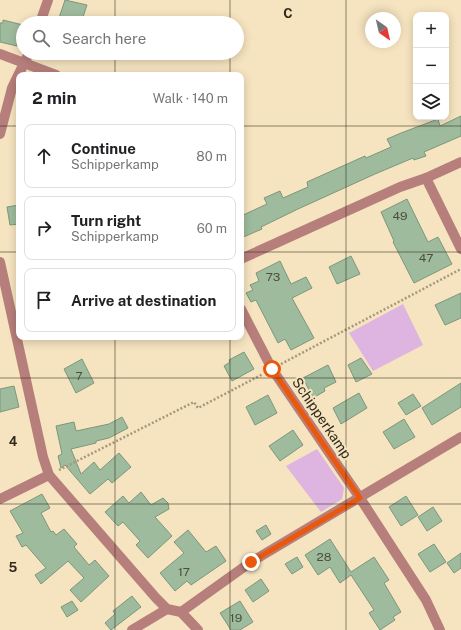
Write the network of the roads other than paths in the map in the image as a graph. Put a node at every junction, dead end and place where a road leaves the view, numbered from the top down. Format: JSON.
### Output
{"nodes":[{"id":1,"x":48,"y":0,"type":"edge"},
{"id":2,"x":42,"y":16,"type":"edge"},
{"id":3,"x":0,"y":54,"type":"edge"},
{"id":4,"x":26,"y":60,"type":"edge"},
{"id":5,"x":24,"y":64,"type":"junction"},
{"id":6,"x":20,"y":72,"type":"edge"},
{"id":7,"x":47,"y":72,"type":"edge"},
{"id":8,"x":16,"y":80,"type":"edge"},
{"id":9,"x":0,"y":134,"type":"edge"},
{"id":10,"x":461,"y":162,"type":"edge"},
{"id":11,"x":426,"y":178,"type":"junction"},
{"id":12,"x":461,"y":248,"type":"edge"},
{"id":13,"x":244,"y":258,"type":"edge"},
{"id":14,"x":0,"y":262,"type":"edge"},
{"id":15,"x":244,"y":315,"type":"edge"},
{"id":16,"x":16,"y":338,"type":"edge"},
{"id":17,"x":16,"y":340,"type":"edge"},
{"id":18,"x":461,"y":437,"type":"edge"},
{"id":19,"x":49,"y":475,"type":"junction"},
{"id":20,"x":360,"y":498,"type":"junction"},
{"id":21,"x":0,"y":499,"type":"edge"},
{"id":22,"x":167,"y":609,"type":"junction"},
{"id":23,"x":181,"y":612,"type":"junction"},
{"id":24,"x":132,"y":630,"type":"edge"},
{"id":25,"x":198,"y":630,"type":"edge"},
{"id":26,"x":440,"y":630,"type":"edge"}],
"edges":[{"from":1,"to":2,"type":"street"},
{"from":3,"to":5,"type":"street"},
{"from":4,"to":5,"type":"street"},
{"from":5,"to":6,"type":"street"},
{"from":5,"to":7,"type":"street"},
{"from":8,"to":9,"type":"street"},
{"from":10,"to":11,"type":"street"},
{"from":11,"to":12,"type":"street"},
{"from":11,"to":13,"type":"street"},
{"from":14,"to":16,"type":"street"},
{"from":15,"to":20,"type":"street","name":"Schipperkamp"},
{"from":17,"to":19,"type":"street"},
{"from":18,"to":20,"type":"street"},
{"from":19,"to":21,"type":"street"},
{"from":19,"to":22,"type":"street"},
{"from":20,"to":23,"type":"street"},
{"from":20,"to":26,"type":"street","name":"Schipperkamp"},
{"from":22,"to":23,"type":"street"},
{"from":22,"to":24,"type":"street"},
{"from":23,"to":25,"type":"street"}]}
